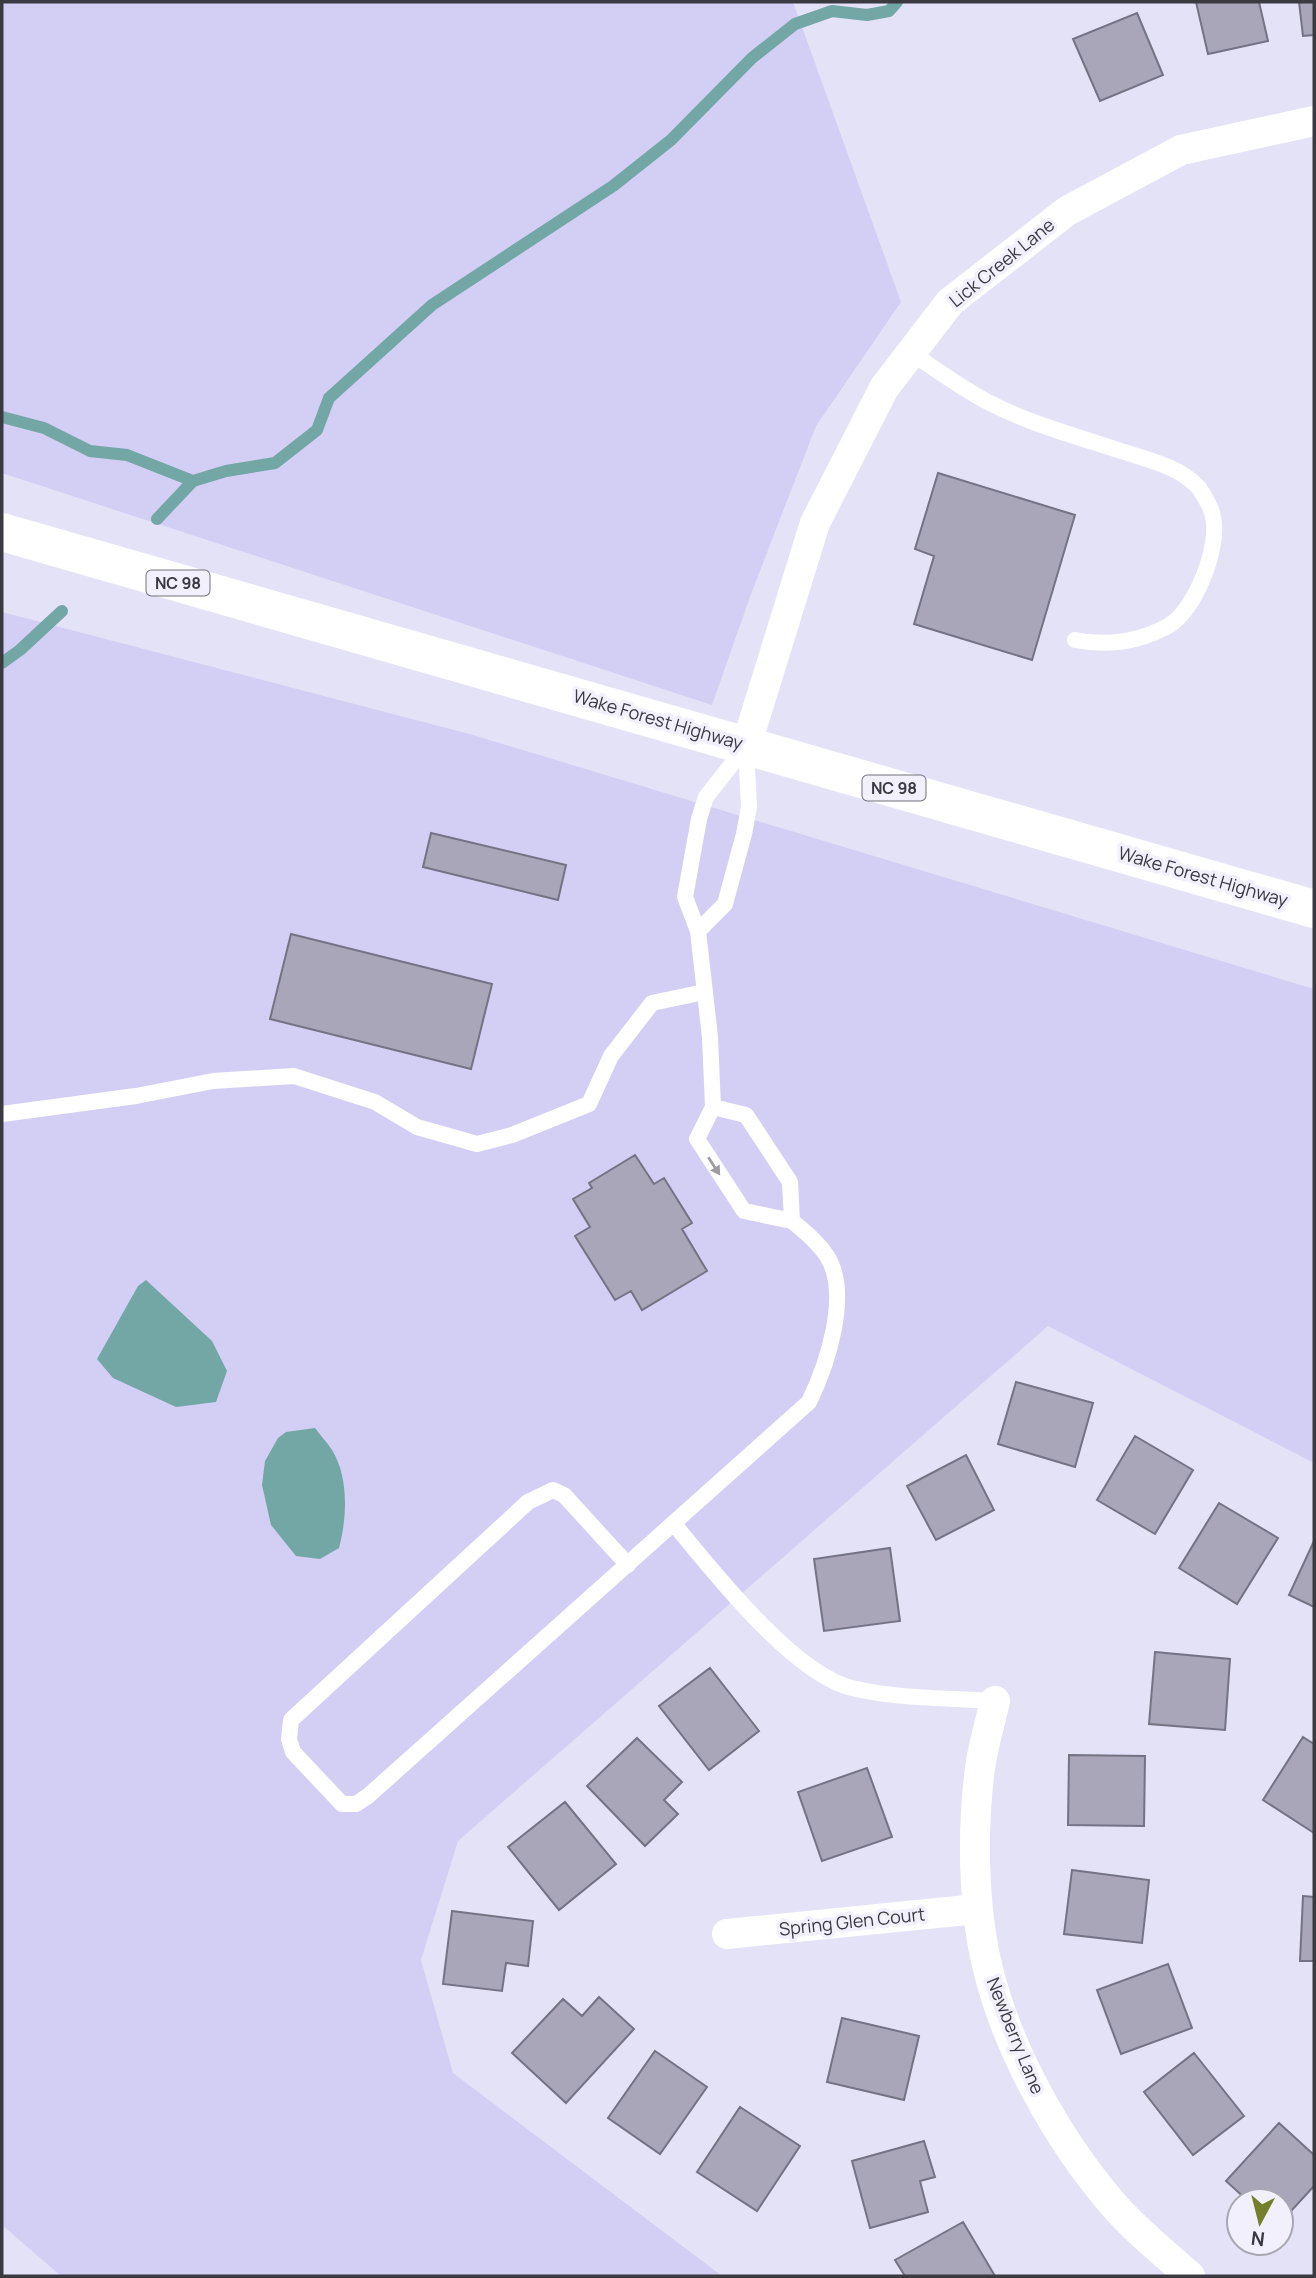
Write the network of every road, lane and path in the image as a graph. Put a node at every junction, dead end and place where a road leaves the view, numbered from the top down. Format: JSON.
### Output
{"nodes":[{"id":1,"x":1314,"y":121,"type":"edge"},
{"id":2,"x":911,"y":353,"type":"junction"},
{"id":3,"x":2,"y":532,"type":"edge"},
{"id":4,"x":1075,"y":640,"type":"dead end"},
{"id":5,"x":746,"y":746,"type":"junction"},
{"id":6,"x":1314,"y":909,"type":"edge"},
{"id":7,"x":698,"y":931,"type":"junction"},
{"id":8,"x":704,"y":992,"type":"junction"},
{"id":9,"x":713,"y":1107,"type":"junction"},
{"id":10,"x":2,"y":1114,"type":"edge"},
{"id":11,"x":792,"y":1221,"type":"junction"},
{"id":12,"x":674,"y":1524,"type":"junction"},
{"id":13,"x":628,"y":1565,"type":"junction"},
{"id":14,"x":995,"y":1701,"type":"joint"},
{"id":15,"x":977,"y":1909,"type":"junction"},
{"id":16,"x":727,"y":1934,"type":"dead end"},
{"id":17,"x":1190,"y":2276,"type":"edge"}],
"edges":[{"from":1,"to":2,"type":"street","name":"Lick Creek Lane"},
{"from":2,"to":4,"type":"lane"},
{"from":2,"to":5,"type":"street","name":"Lick Creek Lane"},
{"from":3,"to":5,"type":"highway","name":"Wake Forest Highway","number":"NC 98"},
{"from":5,"to":6,"type":"highway","name":"Wake Forest Highway","number":"NC 98"},
{"from":5,"to":7,"type":"lane"},
{"from":5,"to":7,"type":"lane"},
{"from":7,"to":8,"type":"lane"},
{"from":8,"to":9,"type":"lane"},
{"from":8,"to":10,"type":"lane"},
{"from":9,"to":11,"type":"lane"},
{"from":9,"to":11,"type":"lane","one_way":true},
{"from":11,"to":12,"type":"lane"},
{"from":12,"to":13,"type":"lane"},
{"from":12,"to":14,"type":"lane"},
{"from":13,"to":13,"type":"lane"},
{"from":14,"to":15,"type":"street","name":"Newberry Lane"},
{"from":15,"to":16,"type":"street","name":"Spring Glen Court"},
{"from":15,"to":17,"type":"street","name":"Newberry Lane"}]}
